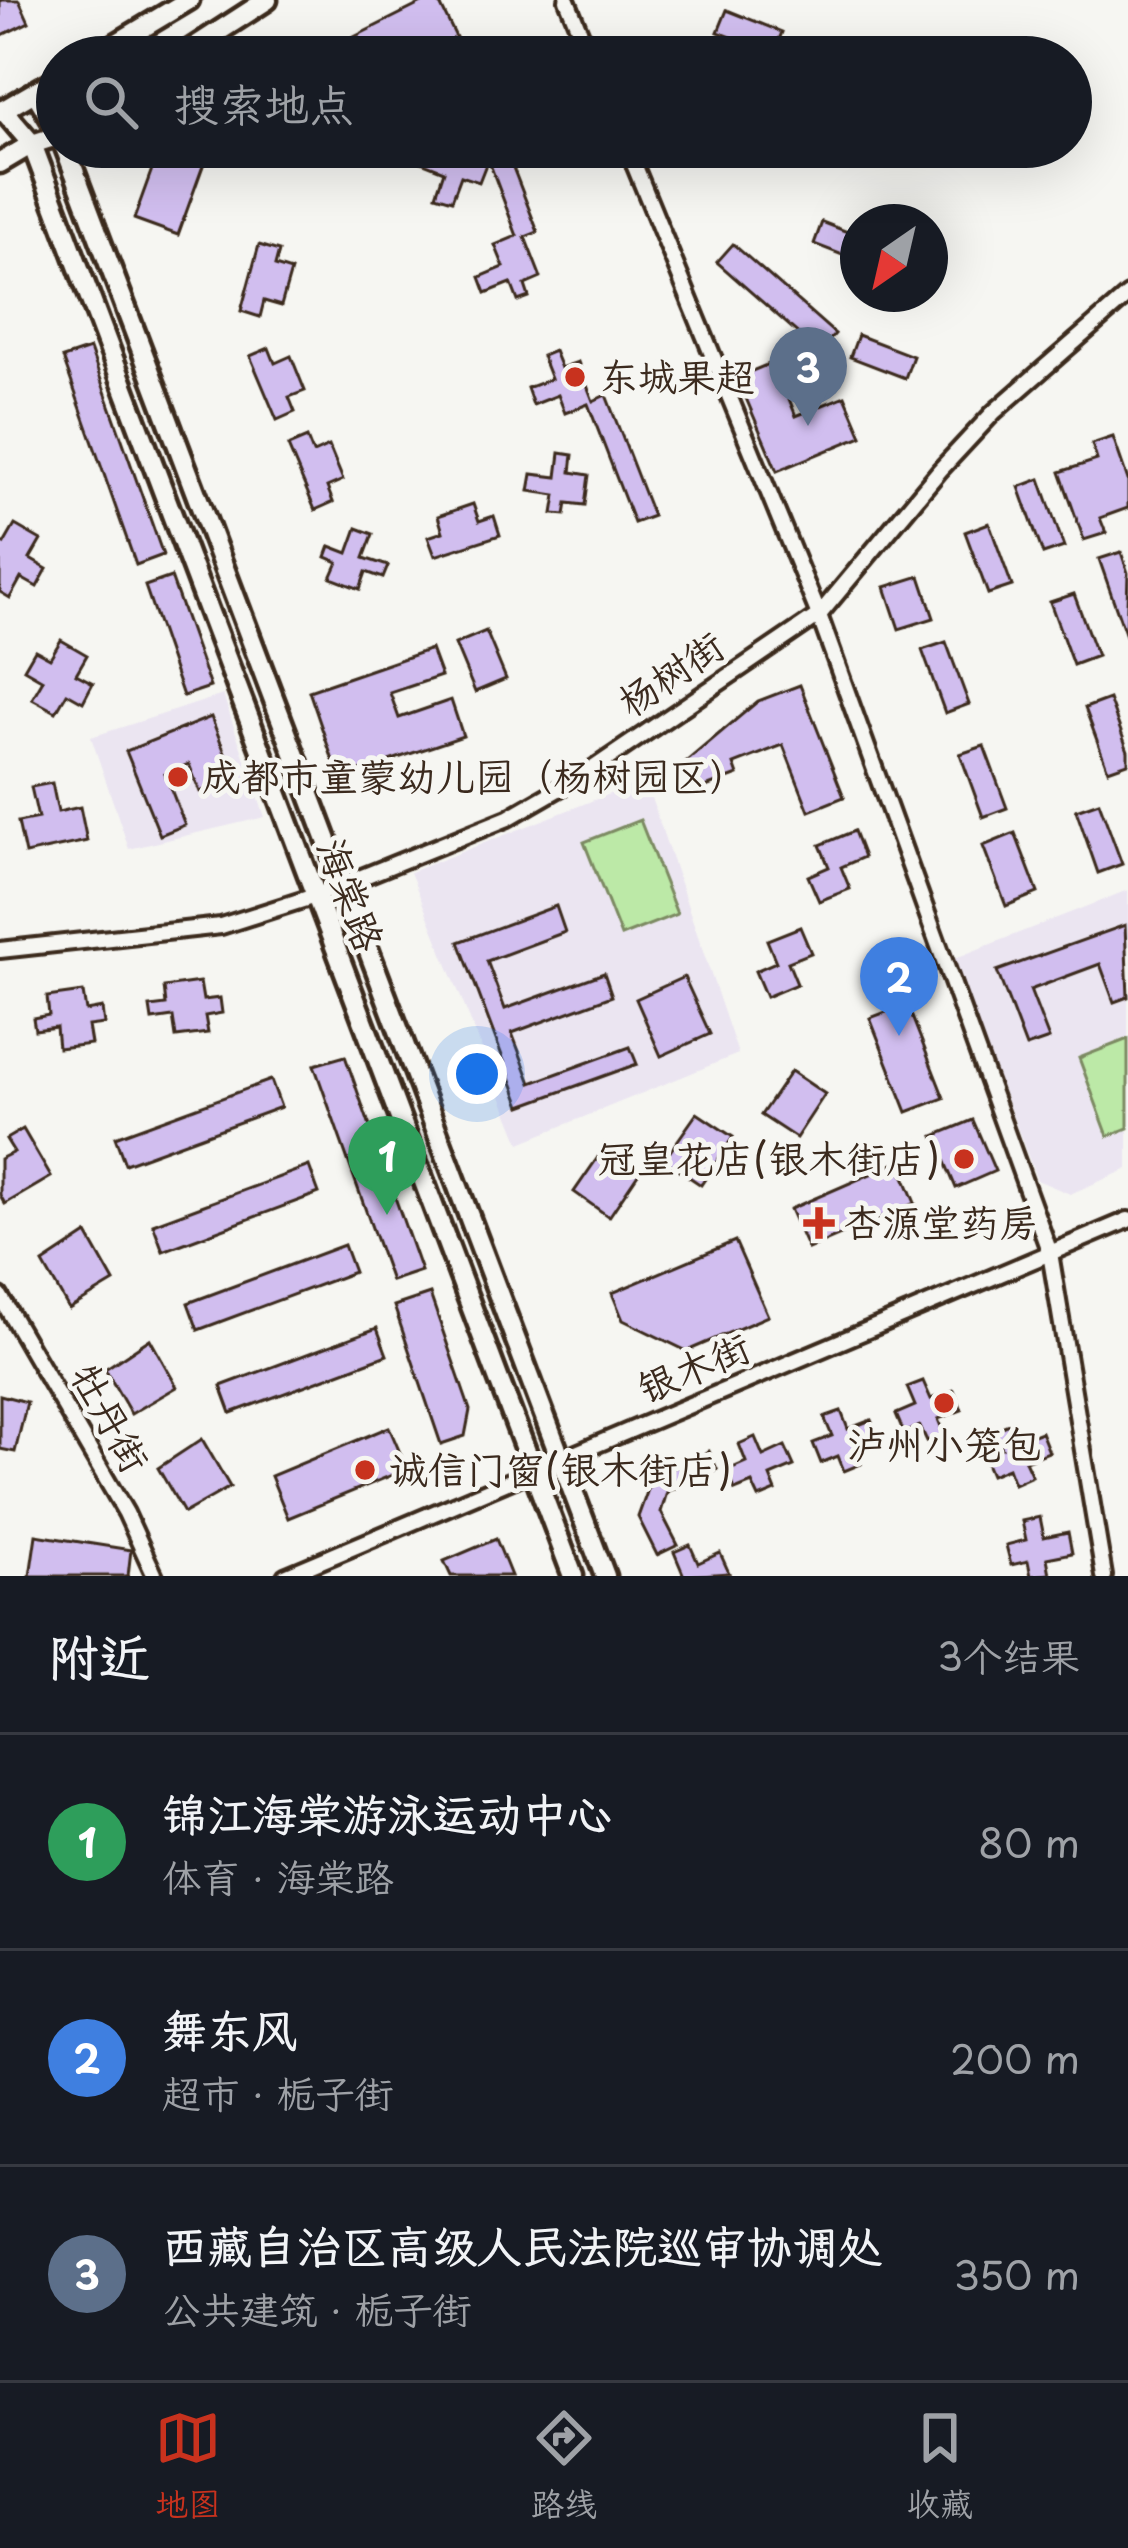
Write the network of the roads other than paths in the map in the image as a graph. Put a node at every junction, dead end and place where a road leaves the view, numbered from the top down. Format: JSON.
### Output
{"nodes":[{"id":1,"x":189,"y":0,"type":"edge"},
{"id":2,"x":267,"y":0,"type":"edge"},
{"id":3,"x":567,"y":0,"type":"edge"},
{"id":4,"x":129,"y":36,"type":"edge"},
{"id":5,"x":211,"y":36,"type":"edge"},
{"id":6,"x":582,"y":36,"type":"edge"},
{"id":7,"x":35,"y":92,"type":"edge"},
{"id":8,"x":1,"y":110,"type":"edge"},
{"id":9,"x":36,"y":142,"type":"edge"},
{"id":10,"x":32,"y":144,"type":"junction"},
{"id":11,"x":36,"y":155,"type":"edge"},
{"id":12,"x":0,"y":163,"type":"edge"},
{"id":13,"x":41,"y":168,"type":"edge"},
{"id":14,"x":73,"y":168,"type":"edge"},
{"id":15,"x":636,"y":168,"type":"edge"},
{"id":16,"x":1128,"y":295,"type":"edge"},
{"id":17,"x":819,"y":615,"type":"junction"},
{"id":18,"x":342,"y":885,"type":"junction"},
{"id":19,"x":315,"y":896,"type":"junction"},
{"id":20,"x":0,"y":950,"type":"edge"},
{"id":21,"x":1128,"y":1220,"type":"edge"},
{"id":22,"x":1050,"y":1253,"type":"junction"},
{"id":23,"x":0,"y":1296,"type":"edge"},
{"id":24,"x":561,"y":1460,"type":"junction"},
{"id":25,"x":532,"y":1472,"type":"junction"},
{"id":26,"x":155,"y":1576,"type":"edge"},
{"id":27,"x":286,"y":1576,"type":"edge"},
{"id":28,"x":573,"y":1576,"type":"edge"},
{"id":29,"x":605,"y":1576,"type":"edge"},
{"id":30,"x":1104,"y":1576,"type":"edge"}],
"edges":[{"from":1,"to":4,"type":"main road"},
{"from":2,"to":5,"type":"main road"},
{"from":3,"to":6,"type":"street"},
{"from":7,"to":8,"type":"main road"},
{"from":8,"to":10,"type":"main road","name":"海棠路"},
{"from":9,"to":10,"type":"main road"},
{"from":10,"to":11,"type":"main road","name":"海棠路"},
{"from":10,"to":12,"type":"main road"},
{"from":13,"to":19,"type":"main road","name":"海棠路"},
{"from":14,"to":18,"type":"main road","name":"海棠路"},
{"from":15,"to":17,"type":"street"},
{"from":16,"to":17,"type":"street","name":"杨树街"},
{"from":17,"to":18,"type":"street","name":"杨树街"},
{"from":17,"to":22,"type":"street"},
{"from":18,"to":19,"type":"street","name":"杨树街"},
{"from":18,"to":24,"type":"main road","name":"海棠路"},
{"from":19,"to":20,"type":"street","name":"杨树街"},
{"from":19,"to":25,"type":"main road","name":"海棠路"},
{"from":21,"to":22,"type":"street","name":"银木街"},
{"from":22,"to":24,"type":"street","name":"银木街"},
{"from":22,"to":30,"type":"street"},
{"from":23,"to":26,"type":"street","name":"牡丹街"},
{"from":24,"to":25,"type":"street","name":"银木街"},
{"from":24,"to":29,"type":"main road","name":"海棠路"},
{"from":25,"to":27,"type":"street","name":"银木街"},
{"from":25,"to":28,"type":"main road","name":"海棠路"}]}
